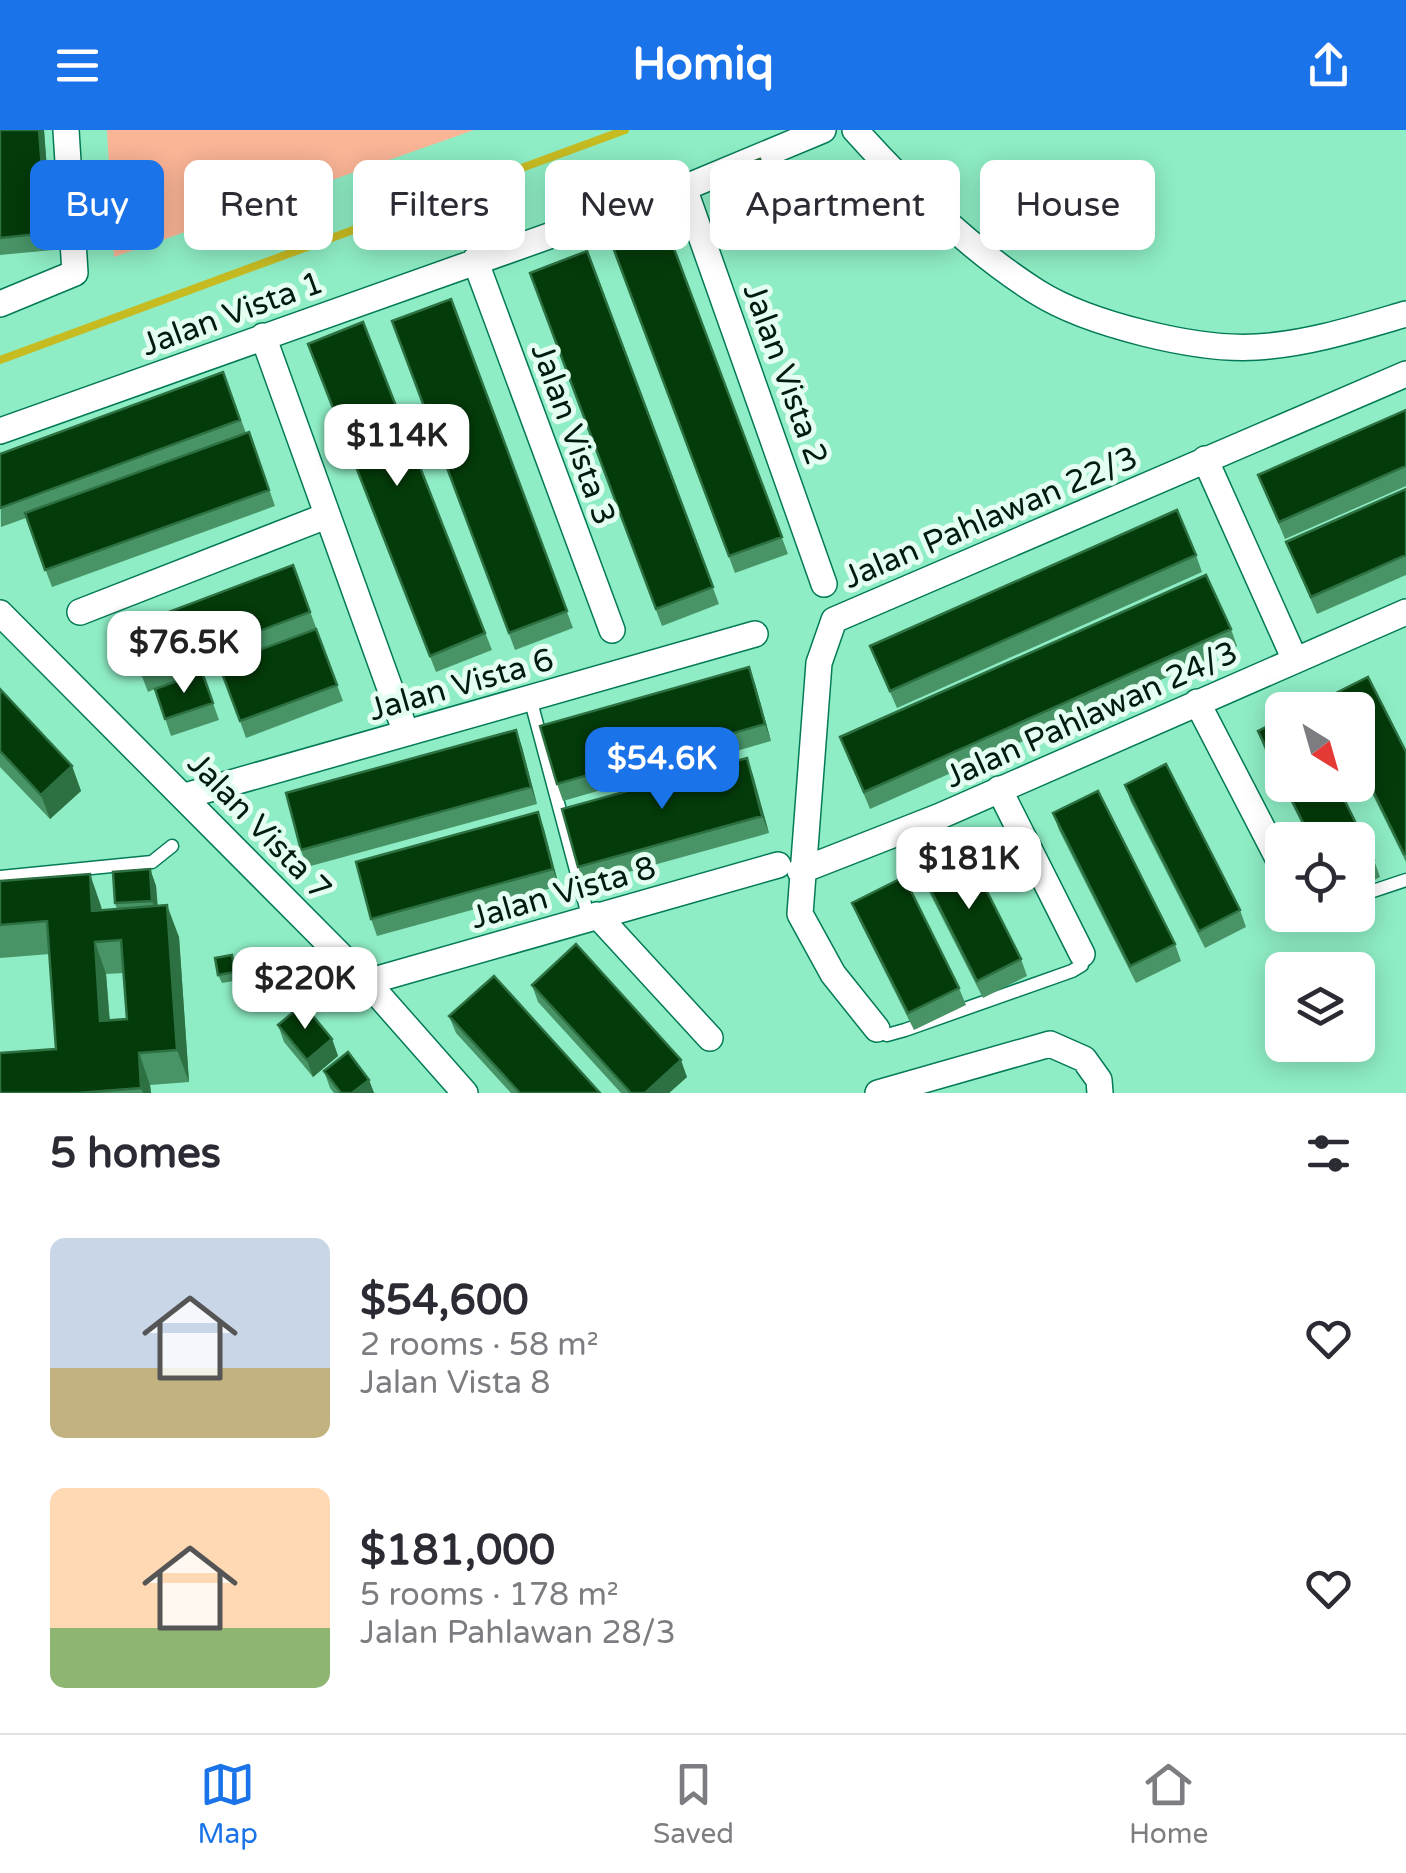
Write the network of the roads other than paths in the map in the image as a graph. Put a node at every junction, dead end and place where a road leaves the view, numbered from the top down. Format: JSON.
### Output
{"nodes":[{"id":1,"x":66,"y":130,"type":"edge"},
{"id":2,"x":824,"y":130,"type":"edge"},
{"id":3,"x":855,"y":130,"type":"edge"},
{"id":4,"x":690,"y":186,"type":"edge"},
{"id":5,"x":690,"y":205,"type":"edge"},
{"id":6,"x":545,"y":236,"type":"edge"},
{"id":7,"x":475,"y":260,"type":"junction"},
{"id":8,"x":0,"y":304,"type":"edge"},
{"id":9,"x":1406,"y":314,"type":"edge"},
{"id":10,"x":263,"y":336,"type":"junction"},
{"id":11,"x":1406,"y":374,"type":"edge"},
{"id":12,"x":0,"y":431,"type":"edge"},
{"id":13,"x":1205,"y":459,"type":"junction"},
{"id":14,"x":326,"y":516,"type":"junction"},
{"id":15,"x":824,"y":584,"type":"dead end"},
{"id":16,"x":80,"y":612,"type":"dead end"},
{"id":17,"x":0,"y":613,"type":"edge"},
{"id":18,"x":1402,"y":622,"type":"edge"},
{"id":19,"x":612,"y":630,"type":"dead end"},
{"id":20,"x":755,"y":634,"type":"dead end"},
{"id":21,"x":1295,"y":660,"type":"junction"},
{"id":22,"x":530,"y":698,"type":"junction"},
{"id":23,"x":1197,"y":702,"type":"junction"},
{"id":24,"x":406,"y":733,"type":"junction"},
{"id":25,"x":999,"y":789,"type":"junction"},
{"id":26,"x":186,"y":796,"type":"junction"},
{"id":27,"x":1265,"y":833,"type":"edge"},
{"id":28,"x":172,"y":846,"type":"dead end"},
{"id":29,"x":789,"y":868,"type":"junction"},
{"id":30,"x":0,"y":877,"type":"edge"},
{"id":31,"x":1406,"y":880,"type":"edge"},
{"id":32,"x":1375,"y":890,"type":"edge"},
{"id":33,"x":593,"y":917,"type":"junction"},
{"id":34,"x":1082,"y":954,"type":"joint"},
{"id":35,"x":366,"y":982,"type":"junction"},
{"id":36,"x":877,"y":1029,"type":"joint"},
{"id":37,"x":710,"y":1038,"type":"dead end"},
{"id":38,"x":465,"y":1093,"type":"edge"},
{"id":39,"x":878,"y":1093,"type":"edge"},
{"id":40,"x":1100,"y":1093,"type":"edge"}],
"edges":[{"from":1,"to":8,"type":"street"},
{"from":2,"to":4,"type":"street","name":"Jalan Vista 1"},
{"from":3,"to":9,"type":"street"},
{"from":5,"to":15,"type":"street","name":"Jalan Vista 2"},
{"from":6,"to":7,"type":"street","name":"Jalan Vista 1"},
{"from":7,"to":10,"type":"street","name":"Jalan Vista 1"},
{"from":7,"to":19,"type":"street","name":"Jalan Vista 3"},
{"from":10,"to":12,"type":"street","name":"Jalan Vista 1"},
{"from":10,"to":14,"type":"street"},
{"from":11,"to":13,"type":"street","name":"Jalan Pahlawan 22/3"},
{"from":13,"to":21,"type":"street"},
{"from":13,"to":29,"type":"street","name":"Jalan Pahlawan 22/3"},
{"from":14,"to":16,"type":"street"},
{"from":14,"to":24,"type":"street"},
{"from":17,"to":26,"type":"street","name":"Jalan Vista 7"},
{"from":18,"to":21,"type":"street","name":"Jalan Pahlawan 24/3"},
{"from":20,"to":22,"type":"street","name":"Jalan Vista 6"},
{"from":21,"to":23,"type":"street","name":"Jalan Pahlawan 24/3"},
{"from":22,"to":24,"type":"street","name":"Jalan Vista 6"},
{"from":22,"to":33,"type":"lane"},
{"from":23,"to":25,"type":"street","name":"Jalan Pahlawan 24/3"},
{"from":23,"to":27,"type":"street"},
{"from":24,"to":26,"type":"street","name":"Jalan Vista 6"},
{"from":25,"to":29,"type":"street","name":"Jalan Pahlawan 24/3"},
{"from":25,"to":34,"type":"street"},
{"from":26,"to":35,"type":"street","name":"Jalan Vista 7"},
{"from":28,"to":30,"type":"lane"},
{"from":29,"to":33,"type":"street","name":"Jalan Vista 8"},
{"from":29,"to":36,"type":"street","name":"Jalan Pahlawan 22/3"},
{"from":31,"to":32,"type":"lane"},
{"from":33,"to":35,"type":"street","name":"Jalan Vista 8"},
{"from":33,"to":37,"type":"street"},
{"from":34,"to":36,"type":"lane"},
{"from":35,"to":38,"type":"street","name":"Jalan Vista 7"},
{"from":39,"to":40,"type":"street"}]}
